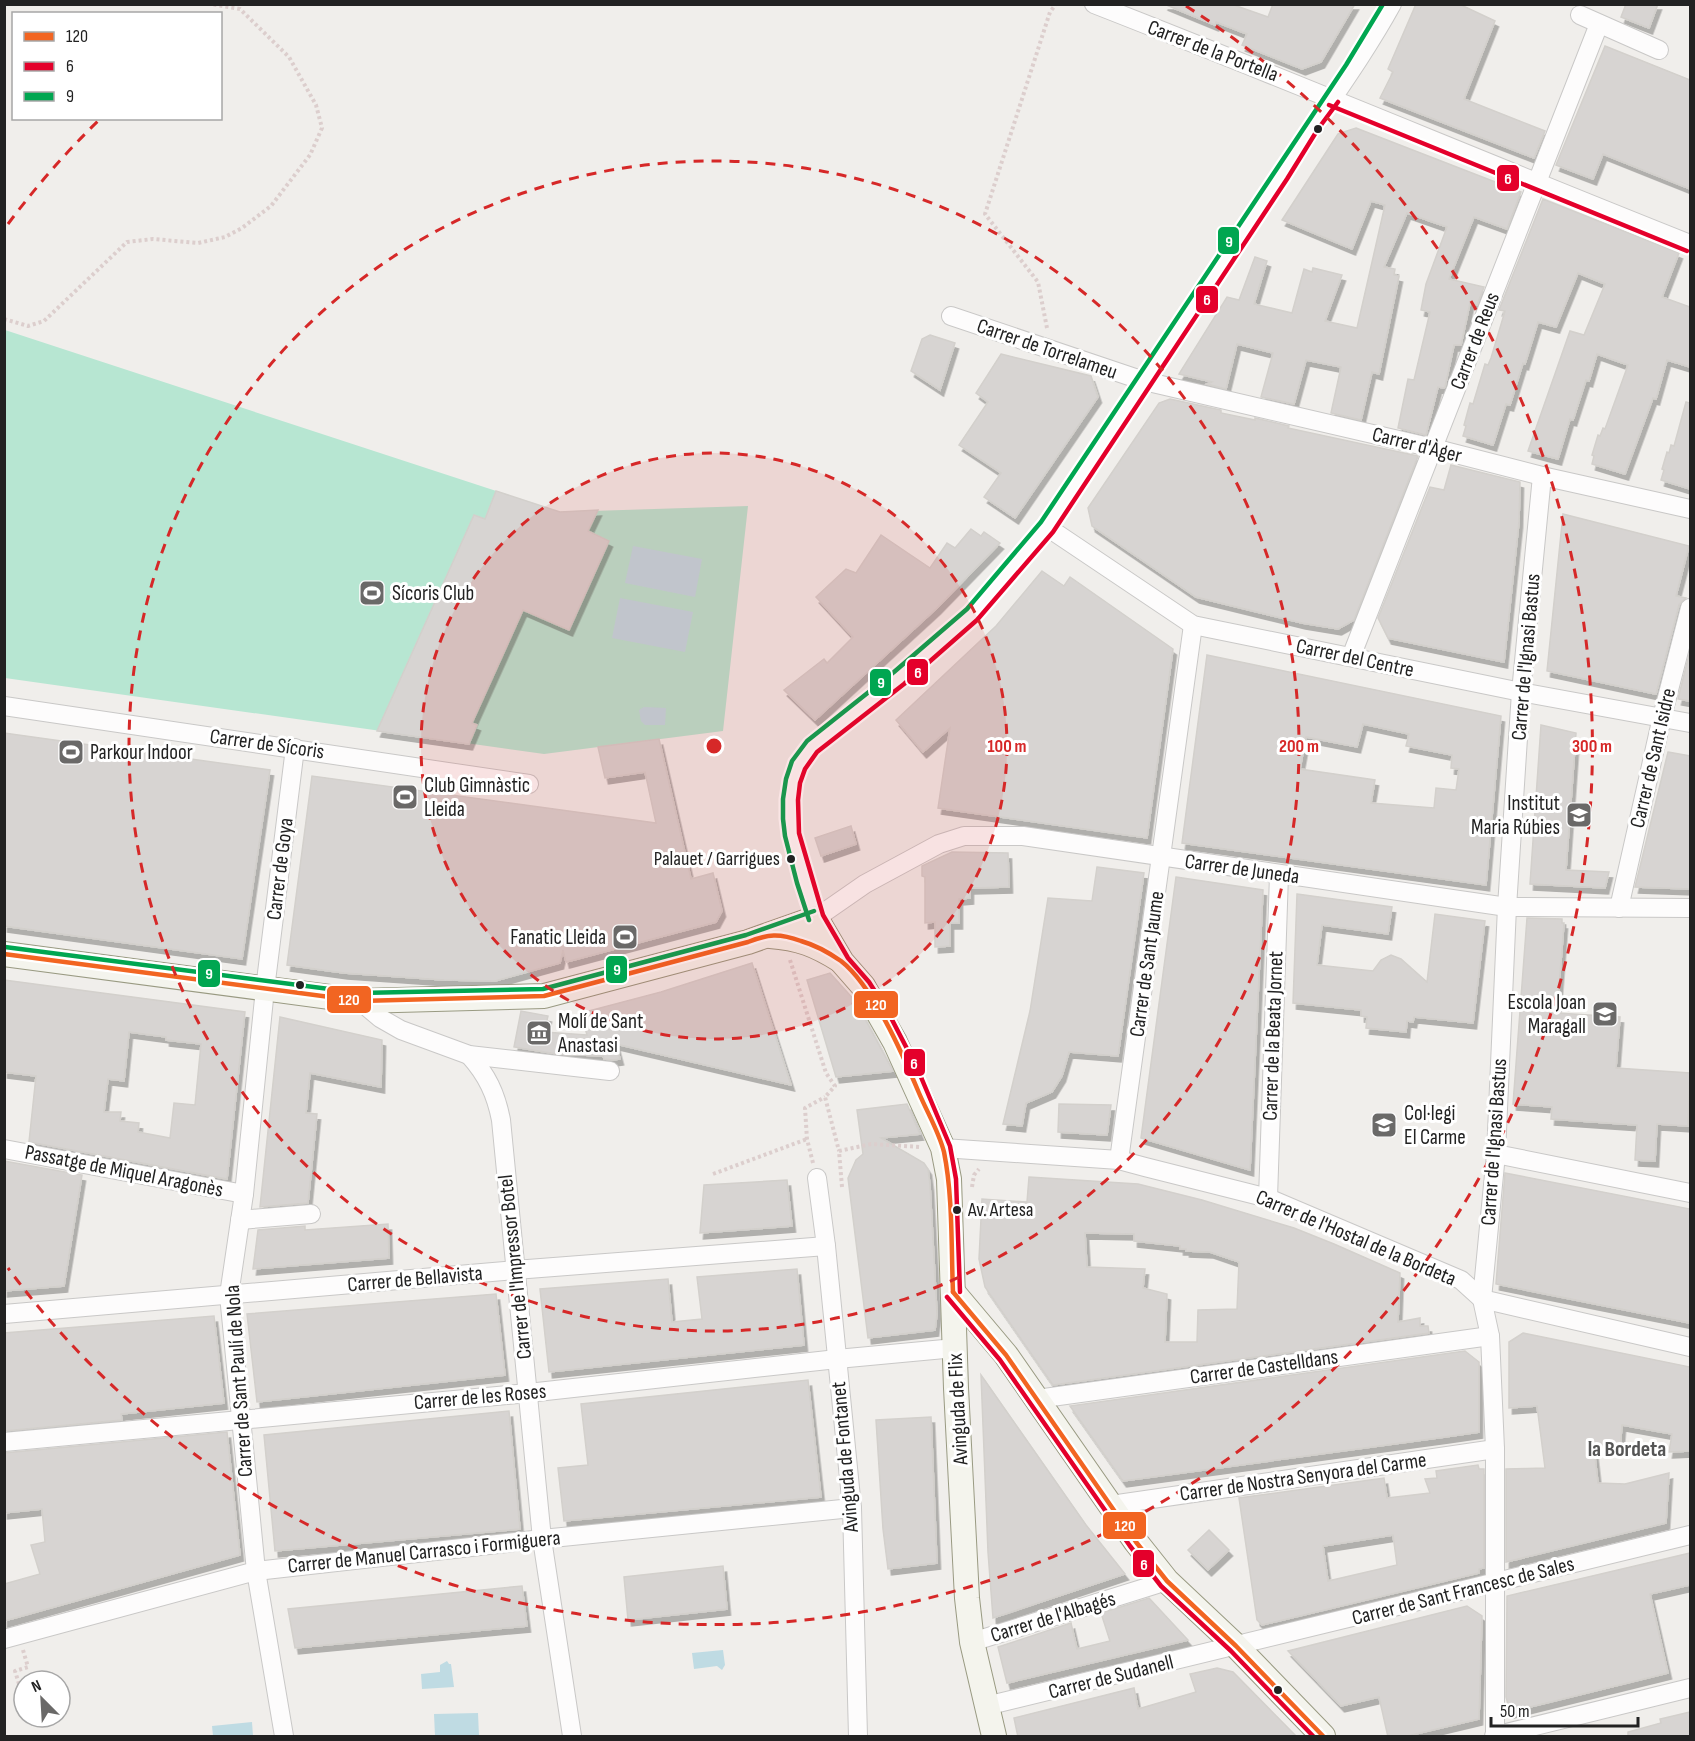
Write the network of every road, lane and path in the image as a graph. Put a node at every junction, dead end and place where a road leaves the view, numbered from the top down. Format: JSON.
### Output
{"nodes":[{"id":1,"x":211,"y":4,"type":"edge"},
{"id":2,"x":1056,"y":4,"type":"edge"},
{"id":3,"x":1094,"y":4,"type":"edge"},
{"id":4,"x":1392,"y":4,"type":"edge"},
{"id":5,"x":1580,"y":15,"type":"dead end"},
{"id":6,"x":1599,"y":24,"type":"junction"},
{"id":7,"x":1659,"y":50,"type":"dead end"},
{"id":8,"x":1332,"y":98,"type":"junction"},
{"id":9,"x":1536,"y":183,"type":"junction"},
{"id":10,"x":1690,"y":244,"type":"edge"},
{"id":11,"x":951,"y":316,"type":"dead end"},
{"id":12,"x":4,"y":319,"type":"edge"},
{"id":13,"x":1051,"y":350,"type":"junction"},
{"id":14,"x":1144,"y":381,"type":"junction"},
{"id":15,"x":1433,"y":448,"type":"junction"},
{"id":16,"x":1542,"y":476,"type":"junction"},
{"id":17,"x":1690,"y":509,"type":"edge"},
{"id":18,"x":1047,"y":527,"type":"junction"},
{"id":19,"x":1690,"y":608,"type":"edge"},
{"id":20,"x":1193,"y":625,"type":"junction"},
{"id":21,"x":1351,"y":657,"type":"junction"},
{"id":22,"x":1521,"y":692,"type":"junction"},
{"id":23,"x":4,"y":706,"type":"edge"},
{"id":24,"x":1662,"y":717,"type":"junction"},
{"id":25,"x":1690,"y":723,"type":"edge"},
{"id":26,"x":295,"y":748,"type":"junction"},
{"id":27,"x":529,"y":784,"type":"dead end"},
{"id":28,"x":1162,"y":858,"type":"junction"},
{"id":29,"x":1279,"y":875,"type":"junction"},
{"id":30,"x":1507,"y":907,"type":"junction"},
{"id":31,"x":1619,"y":908,"type":"junction"},
{"id":32,"x":1690,"y":908,"type":"edge"},
{"id":33,"x":816,"y":918,"type":"junction"},
{"id":34,"x":774,"y":936,"type":"junction"},
{"id":35,"x":4,"y":954,"type":"edge"},
{"id":36,"x":842,"y":962,"type":"junction"},
{"id":37,"x":265,"y":989,"type":"junction"},
{"id":38,"x":360,"y":1001,"type":"junction"},
{"id":39,"x":469,"y":1055,"type":"junction"},
{"id":40,"x":610,"y":1071,"type":"dead end"},
{"id":41,"x":825,"y":1097,"type":"junction"},
{"id":42,"x":807,"y":1139,"type":"junction"},
{"id":43,"x":943,"y":1148,"type":"junction"},
{"id":44,"x":4,"y":1149,"type":"edge"},
{"id":45,"x":838,"y":1151,"type":"junction"},
{"id":46,"x":973,"y":1151,"type":"junction"},
{"id":47,"x":1496,"y":1154,"type":"junction"},
{"id":48,"x":1119,"y":1160,"type":"junction"},
{"id":49,"x":713,"y":1174,"type":"dead end"},
{"id":50,"x":817,"y":1178,"type":"joint"},
{"id":51,"x":842,"y":1186,"type":"dead end"},
{"id":52,"x":1690,"y":1193,"type":"edge"},
{"id":53,"x":244,"y":1194,"type":"junction"},
{"id":54,"x":971,"y":1198,"type":"dead end"},
{"id":55,"x":1268,"y":1198,"type":"junction"},
{"id":56,"x":311,"y":1214,"type":"dead end"},
{"id":57,"x":240,"y":1220,"type":"junction"},
{"id":58,"x":826,"y":1246,"type":"junction"},
{"id":59,"x":515,"y":1270,"type":"junction"},
{"id":60,"x":953,"y":1292,"type":"junction"},
{"id":61,"x":229,"y":1295,"type":"junction"},
{"id":62,"x":1482,"y":1299,"type":"junction"},
{"id":63,"x":4,"y":1314,"type":"edge"},
{"id":64,"x":1490,"y":1336,"type":"junction"},
{"id":65,"x":1690,"y":1347,"type":"edge"},
{"id":66,"x":955,"y":1348,"type":"junction"},
{"id":67,"x":837,"y":1359,"type":"junction"},
{"id":68,"x":528,"y":1393,"type":"junction"},
{"id":69,"x":1037,"y":1399,"type":"junction"},
{"id":70,"x":241,"y":1419,"type":"junction"},
{"id":71,"x":4,"y":1442,"type":"edge"},
{"id":72,"x":1495,"y":1449,"type":"junction"},
{"id":73,"x":1111,"y":1505,"type":"junction"},
{"id":74,"x":852,"y":1508,"type":"junction"},
{"id":75,"x":1690,"y":1535,"type":"edge"},
{"id":76,"x":542,"y":1539,"type":"junction"},
{"id":77,"x":256,"y":1571,"type":"junction"},
{"id":78,"x":1167,"y":1581,"type":"junction"},
{"id":79,"x":1494,"y":1584,"type":"junction"},
{"id":80,"x":4,"y":1639,"type":"edge"},
{"id":81,"x":972,"y":1642,"type":"junction"},
{"id":82,"x":1236,"y":1646,"type":"junction"},
{"id":83,"x":28,"y":1667,"type":"dead end"},
{"id":84,"x":22,"y":1669,"type":"edge"},
{"id":85,"x":1690,"y":1688,"type":"edge"},
{"id":86,"x":986,"y":1706,"type":"junction"},
{"id":87,"x":1495,"y":1736,"type":"edge"},
{"id":88,"x":284,"y":1737,"type":"edge"},
{"id":89,"x":572,"y":1737,"type":"edge"},
{"id":90,"x":858,"y":1737,"type":"edge"},
{"id":91,"x":994,"y":1737,"type":"edge"},
{"id":92,"x":1323,"y":1737,"type":"edge"}],
"edges":[{"from":1,"to":12,"type":"path"},
{"from":2,"to":13,"type":"path"},
{"from":3,"to":8,"type":"street","name":"Carrer de la Portella"},
{"from":4,"to":8,"type":"street"},
{"from":5,"to":6,"type":"street"},
{"from":6,"to":7,"type":"street"},
{"from":6,"to":9,"type":"street","name":"Carrer de Reus"},
{"from":8,"to":9,"type":"street","name":"Carrer de la Portella"},
{"from":8,"to":14,"type":"street"},
{"from":9,"to":10,"type":"street","name":"Carrer de la Portella"},
{"from":9,"to":15,"type":"street","name":"Carrer de Reus"},
{"from":11,"to":13,"type":"street","name":"Carrer de Torrelameu"},
{"from":13,"to":14,"type":"street","name":"Carrer de Torrelameu"},
{"from":14,"to":15,"type":"street","name":"Carrer d'Àger"},
{"from":14,"to":18,"type":"street"},
{"from":15,"to":16,"type":"street","name":"Carrer d'Àger"},
{"from":15,"to":21,"type":"street","name":"Carrer de Reus"},
{"from":16,"to":17,"type":"street","name":"Carrer d'Àger"},
{"from":16,"to":22,"type":"street","name":"Carrer de l'Ignasi Bastus"},
{"from":18,"to":20,"type":"street","name":"Carrer del Centre"},
{"from":18,"to":33,"type":"street"},
{"from":19,"to":24,"type":"street","name":"Carrer de Sant Isidre"},
{"from":20,"to":21,"type":"street","name":"Carrer del Centre"},
{"from":20,"to":28,"type":"street","name":"Carrer de Sant Jaume"},
{"from":21,"to":22,"type":"street","name":"Carrer del Centre"},
{"from":22,"to":24,"type":"street","name":"Carrer del Centre"},
{"from":22,"to":30,"type":"street","name":"Carrer de l'Ignasi Bastus"},
{"from":23,"to":26,"type":"street","name":"Carrer de Sícoris"},
{"from":24,"to":25,"type":"street","name":"Carrer del Centre"},
{"from":24,"to":31,"type":"street","name":"Carrer de Sant Isidre"},
{"from":26,"to":27,"type":"street","name":"Carrer de Sícoris"},
{"from":26,"to":37,"type":"street","name":"Carrer de Goya"},
{"from":28,"to":29,"type":"street","name":"Carrer de Juneda"},
{"from":28,"to":33,"type":"street","name":"Carrer de Juneda"},
{"from":28,"to":48,"type":"street","name":"Carrer de Sant Jaume"},
{"from":29,"to":30,"type":"street","name":"Carrer de Juneda"},
{"from":29,"to":55,"type":"street","name":"Carrer de la Beata Jornet"},
{"from":30,"to":31,"type":"street","name":"Carrer de Juneda"},
{"from":30,"to":47,"type":"street","name":"Carrer de l'Ignasi Bastus"},
{"from":31,"to":32,"type":"street","name":"Carrer de Juneda"},
{"from":33,"to":34,"type":"main road"},
{"from":33,"to":36,"type":"main road"},
{"from":34,"to":36,"type":"main road"},
{"from":34,"to":38,"type":"main road"},
{"from":34,"to":41,"type":"path"},
{"from":35,"to":37,"type":"main road"},
{"from":36,"to":43,"type":"main road","name":"Avinguda de Flix"},
{"from":37,"to":38,"type":"main road"},
{"from":37,"to":53,"type":"street","name":"Carrer de Sant Paulí de Nola"},
{"from":38,"to":39,"type":"street"},
{"from":39,"to":40,"type":"street"},
{"from":39,"to":59,"type":"street","name":"Carrer de l'Impressor Botel"},
{"from":41,"to":42,"type":"path"},
{"from":41,"to":45,"type":"path"},
{"from":42,"to":49,"type":"path"},
{"from":42,"to":50,"type":"path"},
{"from":43,"to":45,"type":"path"},
{"from":43,"to":46,"type":"street","name":"Carrer de l'Hostal de la Bordeta"},
{"from":43,"to":60,"type":"main road","name":"Avinguda de Flix"},
{"from":44,"to":53,"type":"street","name":"Passatge de Miquel Aragonès"},
{"from":45,"to":51,"type":"path"},
{"from":46,"to":48,"type":"street","name":"Carrer de l'Hostal de la Bordeta"},
{"from":46,"to":54,"type":"path"},
{"from":47,"to":52,"type":"street"},
{"from":47,"to":62,"type":"street","name":"Carrer de l'Ignasi Bastus"},
{"from":48,"to":55,"type":"street","name":"Carrer de l'Hostal de la Bordeta"},
{"from":50,"to":58,"type":"street","name":"Avinguda de Fontanet"},
{"from":53,"to":57,"type":"street","name":"Carrer de Sant Paulí de Nola"},
{"from":55,"to":62,"type":"street","name":"Carrer de l'Hostal de la Bordeta"},
{"from":56,"to":57,"type":"street"},
{"from":57,"to":61,"type":"street","name":"Carrer de Sant Paulí de Nola"},
{"from":58,"to":59,"type":"street","name":"Carrer de Bellavista"},
{"from":58,"to":67,"type":"street","name":"Avinguda de Fontanet"},
{"from":59,"to":61,"type":"street","name":"Carrer de Bellavista"},
{"from":59,"to":68,"type":"street","name":"Carrer de l'Impressor Botel"},
{"from":60,"to":66,"type":"main road","name":"Avinguda de Flix"},
{"from":60,"to":69,"type":"main road"},
{"from":61,"to":63,"type":"street","name":"Carrer de Bellavista"},
{"from":61,"to":70,"type":"street","name":"Carrer de Sant Paulí de Nola"},
{"from":62,"to":64,"type":"street","name":"Carrer de l'Ignasi Bastus"},
{"from":62,"to":65,"type":"street","name":"Carrer de l'Hostal de la Bordeta"},
{"from":64,"to":69,"type":"street","name":"Carrer de Castelldans"},
{"from":64,"to":72,"type":"street","name":"Carrer de l'Ignasi Bastus"},
{"from":66,"to":67,"type":"street","name":"Carrer de les Roses"},
{"from":66,"to":81,"type":"main road","name":"Avinguda de Flix"},
{"from":67,"to":68,"type":"street","name":"Carrer de les Roses"},
{"from":67,"to":74,"type":"street","name":"Avinguda de Fontanet"},
{"from":68,"to":70,"type":"street","name":"Carrer de les Roses"},
{"from":68,"to":76,"type":"street","name":"Carrer de l'Impressor Botel"},
{"from":69,"to":73,"type":"main road"},
{"from":70,"to":71,"type":"street","name":"Carrer de les Roses"},
{"from":70,"to":77,"type":"street","name":"Carrer de Sant Paulí de Nola"},
{"from":72,"to":73,"type":"street","name":"Carrer de Nostra Senyora del Carme"},
{"from":72,"to":79,"type":"street","name":"Carrer de l'Ignasi Bastus"},
{"from":73,"to":78,"type":"main road"},
{"from":74,"to":76,"type":"street","name":"Carrer de Manuel Carrasco i Formiguera"},
{"from":74,"to":90,"type":"street","name":"Avinguda de Fontanet"},
{"from":75,"to":79,"type":"street","name":"Carrer de Sant Francesc de Sales"},
{"from":76,"to":77,"type":"street","name":"Carrer de Manuel Carrasco i Formiguera"},
{"from":76,"to":89,"type":"street","name":"Carrer de l'Impressor Botel"},
{"from":77,"to":80,"type":"street","name":"Carrer de Manuel Carrasco i Formiguera"},
{"from":77,"to":88,"type":"street","name":"Carrer de Sant Paulí de Nola"},
{"from":78,"to":81,"type":"street","name":"Carrer de l'Albagés"},
{"from":78,"to":82,"type":"main road"},
{"from":79,"to":82,"type":"street","name":"Carrer de Sant Francesc de Sales"},
{"from":79,"to":87,"type":"street","name":"Carrer de l'Ignasi Bastus"},
{"from":81,"to":86,"type":"main road","name":"Avinguda de Flix"},
{"from":82,"to":86,"type":"street","name":"Carrer de Sudanell"},
{"from":82,"to":92,"type":"main road"},
{"from":83,"to":84,"type":"path"},
{"from":85,"to":87,"type":"street"},
{"from":86,"to":91,"type":"main road","name":"Avinguda de Flix"}]}
